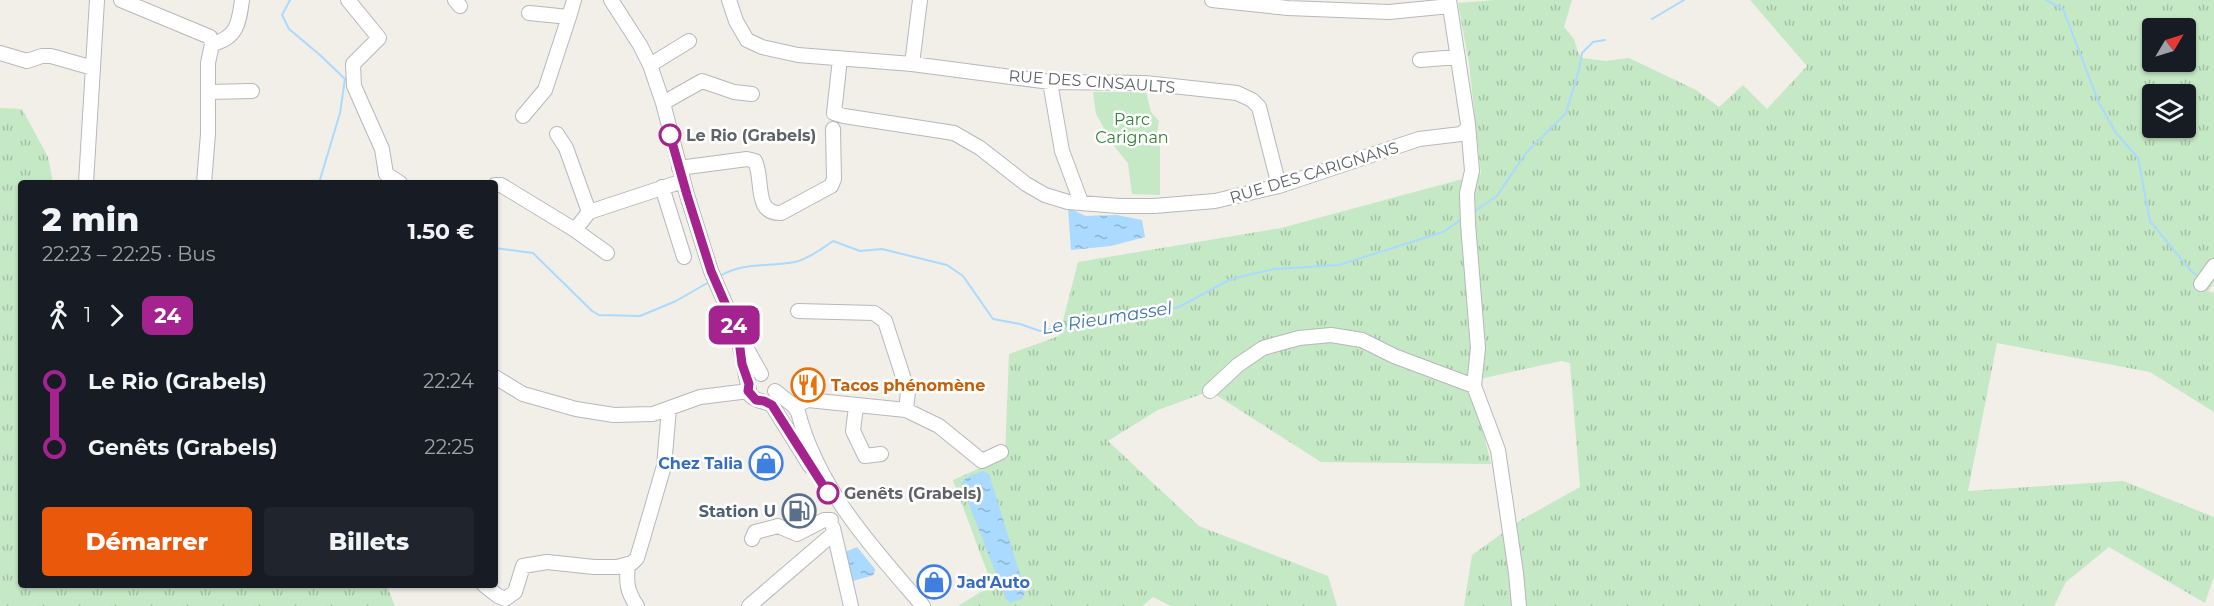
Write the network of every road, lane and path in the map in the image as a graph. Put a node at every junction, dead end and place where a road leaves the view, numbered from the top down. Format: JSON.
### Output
{"nodes":[{"id":1,"x":98,"y":0,"type":"edge"},
{"id":2,"x":121,"y":0,"type":"edge"},
{"id":3,"x":242,"y":0,"type":"edge"},
{"id":4,"x":348,"y":0,"type":"edge"},
{"id":5,"x":574,"y":0,"type":"edge"},
{"id":6,"x":611,"y":0,"type":"edge"},
{"id":7,"x":729,"y":0,"type":"edge"},
{"id":8,"x":920,"y":0,"type":"edge"},
{"id":9,"x":1212,"y":0,"type":"edge"},
{"id":10,"x":1450,"y":3,"type":"edge"},
{"id":11,"x":529,"y":13,"type":"dead end"},
{"id":12,"x":568,"y":17,"type":"junction"},
{"id":13,"x":689,"y":41,"type":"dead end"},
{"id":14,"x":212,"y":44,"type":"junction"},
{"id":15,"x":0,"y":53,"type":"edge"},
{"id":16,"x":1458,"y":57,"type":"junction"},
{"id":17,"x":840,"y":59,"type":"junction"},
{"id":18,"x":1420,"y":60,"type":"dead end"},
{"id":19,"x":912,"y":64,"type":"junction"},
{"id":20,"x":650,"y":65,"type":"junction"},
{"id":21,"x":93,"y":68,"type":"junction"},
{"id":22,"x":1050,"y":82,"type":"junction"},
{"id":23,"x":208,"y":92,"type":"junction"},
{"id":24,"x":252,"y":92,"type":"dead end"},
{"id":25,"x":752,"y":94,"type":"dead end"},
{"id":26,"x":663,"y":103,"type":"junction"},
{"id":27,"x":523,"y":116,"type":"dead end"},
{"id":28,"x":832,"y":129,"type":"dead end"},
{"id":29,"x":1467,"y":129,"type":"junction"},
{"id":30,"x":557,"y":134,"type":"dead end"},
{"id":31,"x":681,"y":174,"type":"junction"},
{"id":32,"x":86,"y":180,"type":"edge"},
{"id":33,"x":204,"y":180,"type":"edge"},
{"id":34,"x":395,"y":180,"type":"edge"},
{"id":35,"x":498,"y":185,"type":"edge"},
{"id":36,"x":1280,"y":186,"type":"junction"},
{"id":37,"x":662,"y":188,"type":"junction"},
{"id":38,"x":1081,"y":202,"type":"junction"},
{"id":39,"x":589,"y":212,"type":"junction"},
{"id":40,"x":575,"y":230,"type":"junction"},
{"id":41,"x":607,"y":253,"type":"dead end"},
{"id":42,"x":684,"y":257,"type":"dead end"},
{"id":43,"x":798,"y":311,"type":"dead end"},
{"id":44,"x":738,"y":333,"type":"junction"},
{"id":45,"x":761,"y":374,"type":"junction"},
{"id":46,"x":498,"y":379,"type":"edge"},
{"id":47,"x":1474,"y":386,"type":"junction"},
{"id":48,"x":749,"y":387,"type":"junction"},
{"id":49,"x":1210,"y":391,"type":"dead end"},
{"id":50,"x":770,"y":396,"type":"junction"},
{"id":51,"x":794,"y":406,"type":"junction"},
{"id":52,"x":856,"y":406,"type":"junction"},
{"id":53,"x":669,"y":409,"type":"junction"},
{"id":54,"x":906,"y":410,"type":"junction"},
{"id":55,"x":796,"y":431,"type":"junction"},
{"id":56,"x":1001,"y":452,"type":"dead end"},
{"id":57,"x":880,"y":454,"type":"dead end"},
{"id":58,"x":841,"y":506,"type":"junction"},
{"id":59,"x":832,"y":527,"type":"junction"},
{"id":60,"x":752,"y":539,"type":"dead end"},
{"id":61,"x":628,"y":565,"type":"junction"},
{"id":62,"x":488,"y":588,"type":"edge"},
{"id":63,"x":637,"y":606,"type":"edge"},
{"id":64,"x":749,"y":606,"type":"edge"},
{"id":65,"x":851,"y":606,"type":"edge"},
{"id":66,"x":923,"y":606,"type":"edge"},
{"id":67,"x":1519,"y":606,"type":"edge"}],
"edges":[{"from":1,"to":21,"type":"street"},
{"from":2,"to":14,"type":"street"},
{"from":3,"to":14,"type":"street"},
{"from":4,"to":34,"type":"street"},
{"from":5,"to":12,"type":"street"},
{"from":6,"to":20,"type":"street"},
{"from":7,"to":17,"type":"street"},
{"from":8,"to":19,"type":"street"},
{"from":9,"to":10,"type":"street"},
{"from":10,"to":16,"type":"street"},
{"from":11,"to":12,"type":"street"},
{"from":12,"to":27,"type":"street"},
{"from":13,"to":20,"type":"street"},
{"from":14,"to":23,"type":"street"},
{"from":15,"to":21,"type":"street"},
{"from":16,"to":18,"type":"street"},
{"from":16,"to":29,"type":"street"},
{"from":17,"to":19,"type":"street","name":"RUE DES CINSAULTS"},
{"from":17,"to":38,"type":"street","name":"RUE DES CARIGNANS"},
{"from":19,"to":22,"type":"street","name":"RUE DES CINSAULTS"},
{"from":20,"to":26,"type":"street"},
{"from":21,"to":32,"type":"street"},
{"from":22,"to":36,"type":"street","name":"RUE DES CINSAULTS"},
{"from":22,"to":38,"type":"street"},
{"from":23,"to":24,"type":"street"},
{"from":23,"to":33,"type":"street"},
{"from":25,"to":26,"type":"street"},
{"from":26,"to":31,"type":"street"},
{"from":28,"to":31,"type":"street"},
{"from":29,"to":36,"type":"street","name":"RUE DES CARIGNANS"},
{"from":29,"to":47,"type":"street"},
{"from":30,"to":39,"type":"street"},
{"from":31,"to":37,"type":"street"},
{"from":31,"to":44,"type":"street"},
{"from":35,"to":40,"type":"street"},
{"from":36,"to":38,"type":"street","name":"RUE DES CARIGNANS"},
{"from":37,"to":39,"type":"street"},
{"from":37,"to":42,"type":"street"},
{"from":39,"to":40,"type":"street"},
{"from":40,"to":41,"type":"street"},
{"from":43,"to":54,"type":"street"},
{"from":44,"to":45,"type":"street"},
{"from":44,"to":48,"type":"street"},
{"from":45,"to":48,"type":"street"},
{"from":45,"to":50,"type":"street"},
{"from":46,"to":53,"type":"street"},
{"from":47,"to":49,"type":"street"},
{"from":47,"to":67,"type":"street"},
{"from":48,"to":50,"type":"street"},
{"from":48,"to":53,"type":"street"},
{"from":50,"to":51,"type":"street"},
{"from":50,"to":55,"type":"street"},
{"from":51,"to":52,"type":"street"},
{"from":51,"to":55,"type":"street"},
{"from":52,"to":54,"type":"street"},
{"from":52,"to":57,"type":"street"},
{"from":53,"to":61,"type":"street"},
{"from":54,"to":56,"type":"street"},
{"from":55,"to":58,"type":"street"},
{"from":58,"to":59,"type":"street"},
{"from":58,"to":66,"type":"street"},
{"from":59,"to":60,"type":"street"},
{"from":59,"to":64,"type":"street"},
{"from":59,"to":65,"type":"street"},
{"from":61,"to":62,"type":"street"},
{"from":61,"to":63,"type":"street"}]}
